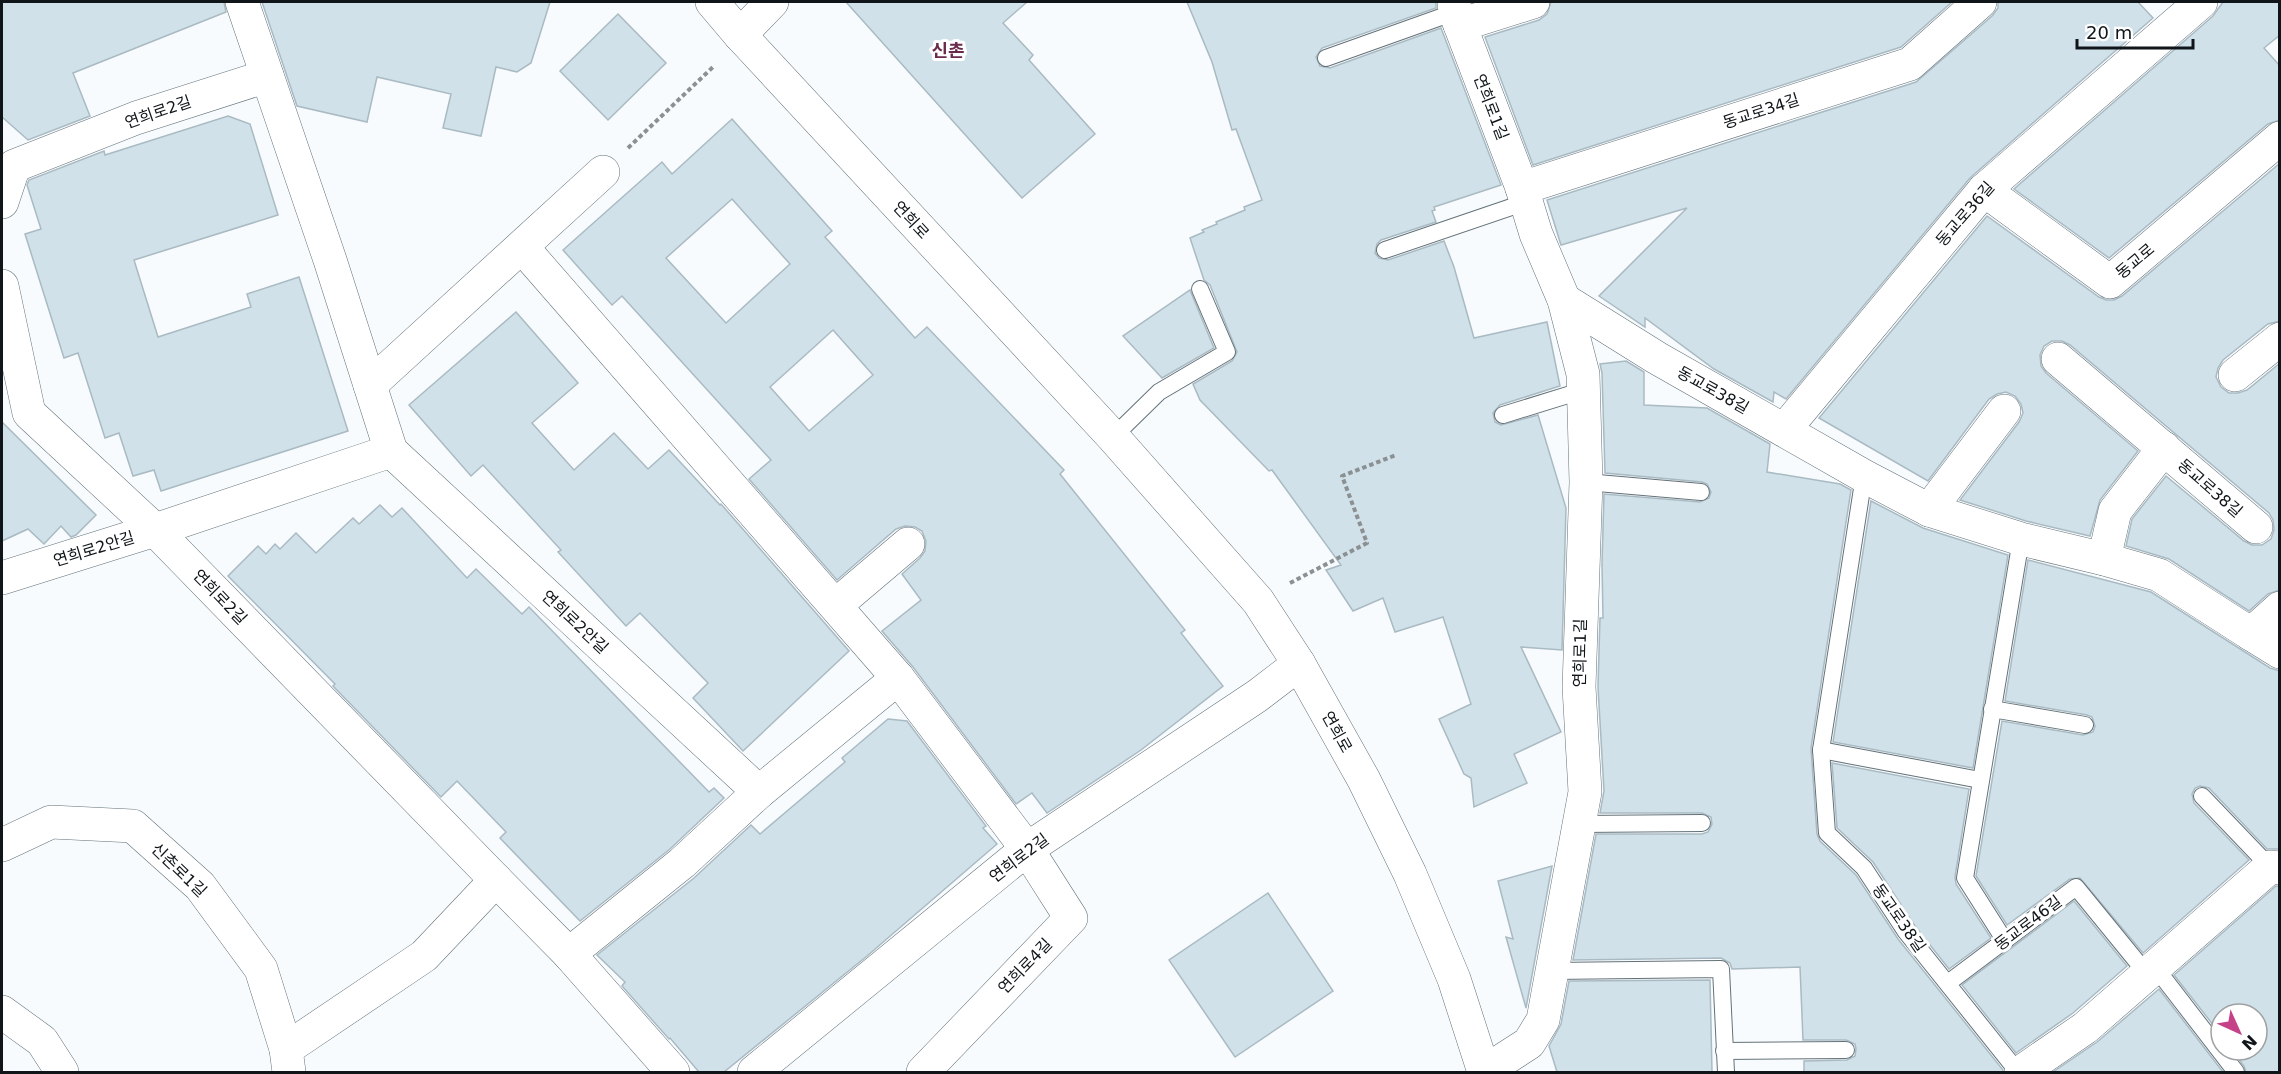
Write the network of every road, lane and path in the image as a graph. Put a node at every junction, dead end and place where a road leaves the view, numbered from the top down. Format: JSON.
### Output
{"nodes":[{"id":1,"x":242,"y":2,"type":"edge"},
{"id":2,"x":712,"y":2,"type":"edge"},
{"id":3,"x":772,"y":2,"type":"edge"},
{"id":4,"x":1533,"y":2,"type":"edge"},
{"id":5,"x":1980,"y":2,"type":"edge"},
{"id":6,"x":2201,"y":2,"type":"edge"},
{"id":7,"x":1456,"y":13,"type":"edge"},
{"id":8,"x":740,"y":35,"type":"junction"},
{"id":9,"x":1326,"y":58,"type":"dead end"},
{"id":10,"x":714,"y":66,"type":"dead end"},
{"id":11,"x":267,"y":76,"type":"junction"},
{"id":12,"x":2280,"y":138,"type":"edge"},
{"id":13,"x":603,"y":172,"type":"joint"},
{"id":14,"x":1984,"y":190,"type":"junction"},
{"id":15,"x":1524,"y":195,"type":"junction"},
{"id":16,"x":2,"y":202,"type":"edge"},
{"id":17,"x":522,"y":247,"type":"junction"},
{"id":18,"x":1385,"y":250,"type":"dead end"},
{"id":19,"x":2,"y":286,"type":"edge"},
{"id":20,"x":1200,"y":290,"type":"dead end"},
{"id":21,"x":1564,"y":300,"type":"junction"},
{"id":22,"x":2280,"y":339,"type":"edge"},
{"id":23,"x":2058,"y":359,"type":"dead end"},
{"id":24,"x":2235,"y":375,"type":"dead end"},
{"id":25,"x":370,"y":385,"type":"junction"},
{"id":26,"x":1584,"y":390,"type":"junction"},
{"id":27,"x":2004,"y":411,"type":"dead end"},
{"id":28,"x":1503,"y":415,"type":"dead end"},
{"id":29,"x":1784,"y":430,"type":"junction"},
{"id":30,"x":1113,"y":437,"type":"junction"},
{"id":31,"x":2164,"y":448,"type":"junction"},
{"id":32,"x":391,"y":451,"type":"junction"},
{"id":33,"x":1396,"y":455,"type":"dead end"},
{"id":34,"x":1863,"y":476,"type":"junction"},
{"id":35,"x":1586,"y":482,"type":"junction"},
{"id":36,"x":1701,"y":492,"type":"dead end"},
{"id":37,"x":1929,"y":510,"type":"junction"},
{"id":38,"x":2256,"y":527,"type":"dead end"},
{"id":39,"x":155,"y":530,"type":"junction"},
{"id":40,"x":2021,"y":538,"type":"junction"},
{"id":41,"x":908,"y":544,"type":"dead end"},
{"id":42,"x":2104,"y":559,"type":"junction"},
{"id":43,"x":2,"y":578,"type":"edge"},
{"id":44,"x":1258,"y":601,"type":"junction"},
{"id":45,"x":836,"y":605,"type":"junction"},
{"id":46,"x":2280,"y":608,"type":"edge"},
{"id":47,"x":2251,"y":634,"type":"junction"},
{"id":48,"x":2280,"y":652,"type":"edge"},
{"id":49,"x":1299,"y":664,"type":"junction"},
{"id":50,"x":898,"y":678,"type":"junction"},
{"id":51,"x":1992,"y":709,"type":"junction"},
{"id":52,"x":2085,"y":725,"type":"dead end"},
{"id":53,"x":1821,"y":750,"type":"junction"},
{"id":54,"x":1980,"y":780,"type":"junction"},
{"id":55,"x":759,"y":792,"type":"junction"},
{"id":56,"x":2202,"y":796,"type":"dead end"},
{"id":57,"x":1702,"y":823,"type":"dead end"},
{"id":58,"x":1579,"y":824,"type":"junction"},
{"id":59,"x":2,"y":845,"type":"edge"},
{"id":60,"x":1027,"y":849,"type":"junction"},
{"id":61,"x":2275,"y":868,"type":"edge"},
{"id":62,"x":496,"y":880,"type":"junction"},
{"id":63,"x":2005,"y":941,"type":"junction"},
{"id":64,"x":568,"y":954,"type":"junction"},
{"id":65,"x":1551,"y":971,"type":"junction"},
{"id":66,"x":2151,"y":971,"type":"junction"},
{"id":67,"x":1948,"y":983,"type":"junction"},
{"id":68,"x":2,"y":1012,"type":"edge"},
{"id":69,"x":1846,"y":1050,"type":"dead end"},
{"id":70,"x":1724,"y":1051,"type":"junction"},
{"id":71,"x":288,"y":1061,"type":"edge"},
{"id":72,"x":63,"y":1072,"type":"edge"},
{"id":73,"x":673,"y":1072,"type":"edge"},
{"id":74,"x":754,"y":1072,"type":"edge"},
{"id":75,"x":923,"y":1072,"type":"edge"},
{"id":76,"x":1484,"y":1072,"type":"edge"},
{"id":77,"x":1726,"y":1072,"type":"edge"},
{"id":78,"x":2020,"y":1072,"type":"edge"},
{"id":79,"x":2236,"y":1072,"type":"edge"}],
"edges":[{"from":1,"to":11,"type":"street"},
{"from":2,"to":8,"type":"street","name":"연희로"},
{"from":3,"to":8,"type":"street"},
{"from":4,"to":7,"type":"street"},
{"from":5,"to":15,"type":"street","name":"동교로34길"},
{"from":6,"to":14,"type":"street","name":"동교로36길"},
{"from":7,"to":9,"type":"lane"},
{"from":7,"to":15,"type":"street","name":"연희로1길"},
{"from":8,"to":30,"type":"street","name":"연희로"},
{"from":10,"to":13,"type":"path"},
{"from":11,"to":16,"type":"street","name":"연희로2길"},
{"from":11,"to":25,"type":"street","name":"연희로2안길"},
{"from":12,"to":14,"type":"street","name":"동교로"},
{"from":13,"to":17,"type":"street"},
{"from":14,"to":29,"type":"street","name":"동교로36길"},
{"from":15,"to":18,"type":"lane"},
{"from":15,"to":21,"type":"street","name":"연희로1길"},
{"from":17,"to":25,"type":"street"},
{"from":17,"to":45,"type":"street"},
{"from":19,"to":39,"type":"street","name":"연희로2길"},
{"from":20,"to":30,"type":"lane"},
{"from":21,"to":26,"type":"street","name":"연희로1길"},
{"from":21,"to":29,"type":"street","name":"동교로38길"},
{"from":22,"to":24,"type":"street"},
{"from":23,"to":31,"type":"street","name":"동교로38길"},
{"from":25,"to":32,"type":"street","name":"연희로2안길"},
{"from":26,"to":28,"type":"lane"},
{"from":26,"to":35,"type":"street","name":"연희로1길"},
{"from":27,"to":37,"type":"street"},
{"from":29,"to":34,"type":"street","name":"동교로38길"},
{"from":30,"to":44,"type":"street","name":"연희로"},
{"from":31,"to":38,"type":"street","name":"동교로38길"},
{"from":31,"to":42,"type":"street","name":"동교로38길"},
{"from":32,"to":39,"type":"street","name":"연희로2안길"},
{"from":32,"to":55,"type":"street","name":"연희로2안길"},
{"from":33,"to":44,"type":"path"},
{"from":34,"to":37,"type":"street","name":"동교로38길"},
{"from":34,"to":53,"type":"lane","name":"동교로38길"},
{"from":35,"to":36,"type":"lane"},
{"from":35,"to":58,"type":"street","name":"연희로1길"},
{"from":37,"to":40,"type":"street","name":"동교로38길"},
{"from":39,"to":43,"type":"street","name":"연희로2안길"},
{"from":39,"to":62,"type":"street","name":"연희로2길"},
{"from":40,"to":42,"type":"street","name":"동교로38길"},
{"from":40,"to":51,"type":"lane"},
{"from":41,"to":45,"type":"street"},
{"from":42,"to":47,"type":"street","name":"동교로38길"},
{"from":44,"to":49,"type":"street","name":"연희로"},
{"from":45,"to":50,"type":"street"},
{"from":46,"to":47,"type":"street"},
{"from":47,"to":48,"type":"street","name":"동교로38길"},
{"from":49,"to":60,"type":"street","name":"연희로2길"},
{"from":49,"to":76,"type":"street","name":"연희로"},
{"from":50,"to":55,"type":"street"},
{"from":50,"to":60,"type":"street"},
{"from":51,"to":52,"type":"lane"},
{"from":51,"to":54,"type":"lane"},
{"from":53,"to":54,"type":"lane"},
{"from":53,"to":67,"type":"lane","name":"동교로38길"},
{"from":54,"to":63,"type":"lane"},
{"from":55,"to":64,"type":"street"},
{"from":56,"to":61,"type":"lane"},
{"from":57,"to":58,"type":"lane"},
{"from":58,"to":65,"type":"street","name":"연희로1길"},
{"from":59,"to":71,"type":"street","name":"신촌로1길"},
{"from":60,"to":74,"type":"street","name":"연희로2길"},
{"from":60,"to":75,"type":"street","name":"연희로4길"},
{"from":61,"to":66,"type":"street"},
{"from":62,"to":64,"type":"street","name":"연희로2길"},
{"from":62,"to":71,"type":"street"},
{"from":63,"to":66,"type":"lane","name":"동교로46길"},
{"from":63,"to":67,"type":"lane","name":"동교로46길"},
{"from":64,"to":73,"type":"street","name":"연희로2길"},
{"from":65,"to":70,"type":"lane"},
{"from":65,"to":76,"type":"street","name":"연희로1길"},
{"from":66,"to":78,"type":"street"},
{"from":66,"to":79,"type":"lane"},
{"from":67,"to":78,"type":"lane","name":"동교로38길"},
{"from":68,"to":72,"type":"street"},
{"from":69,"to":70,"type":"lane"},
{"from":70,"to":77,"type":"lane"}]}
